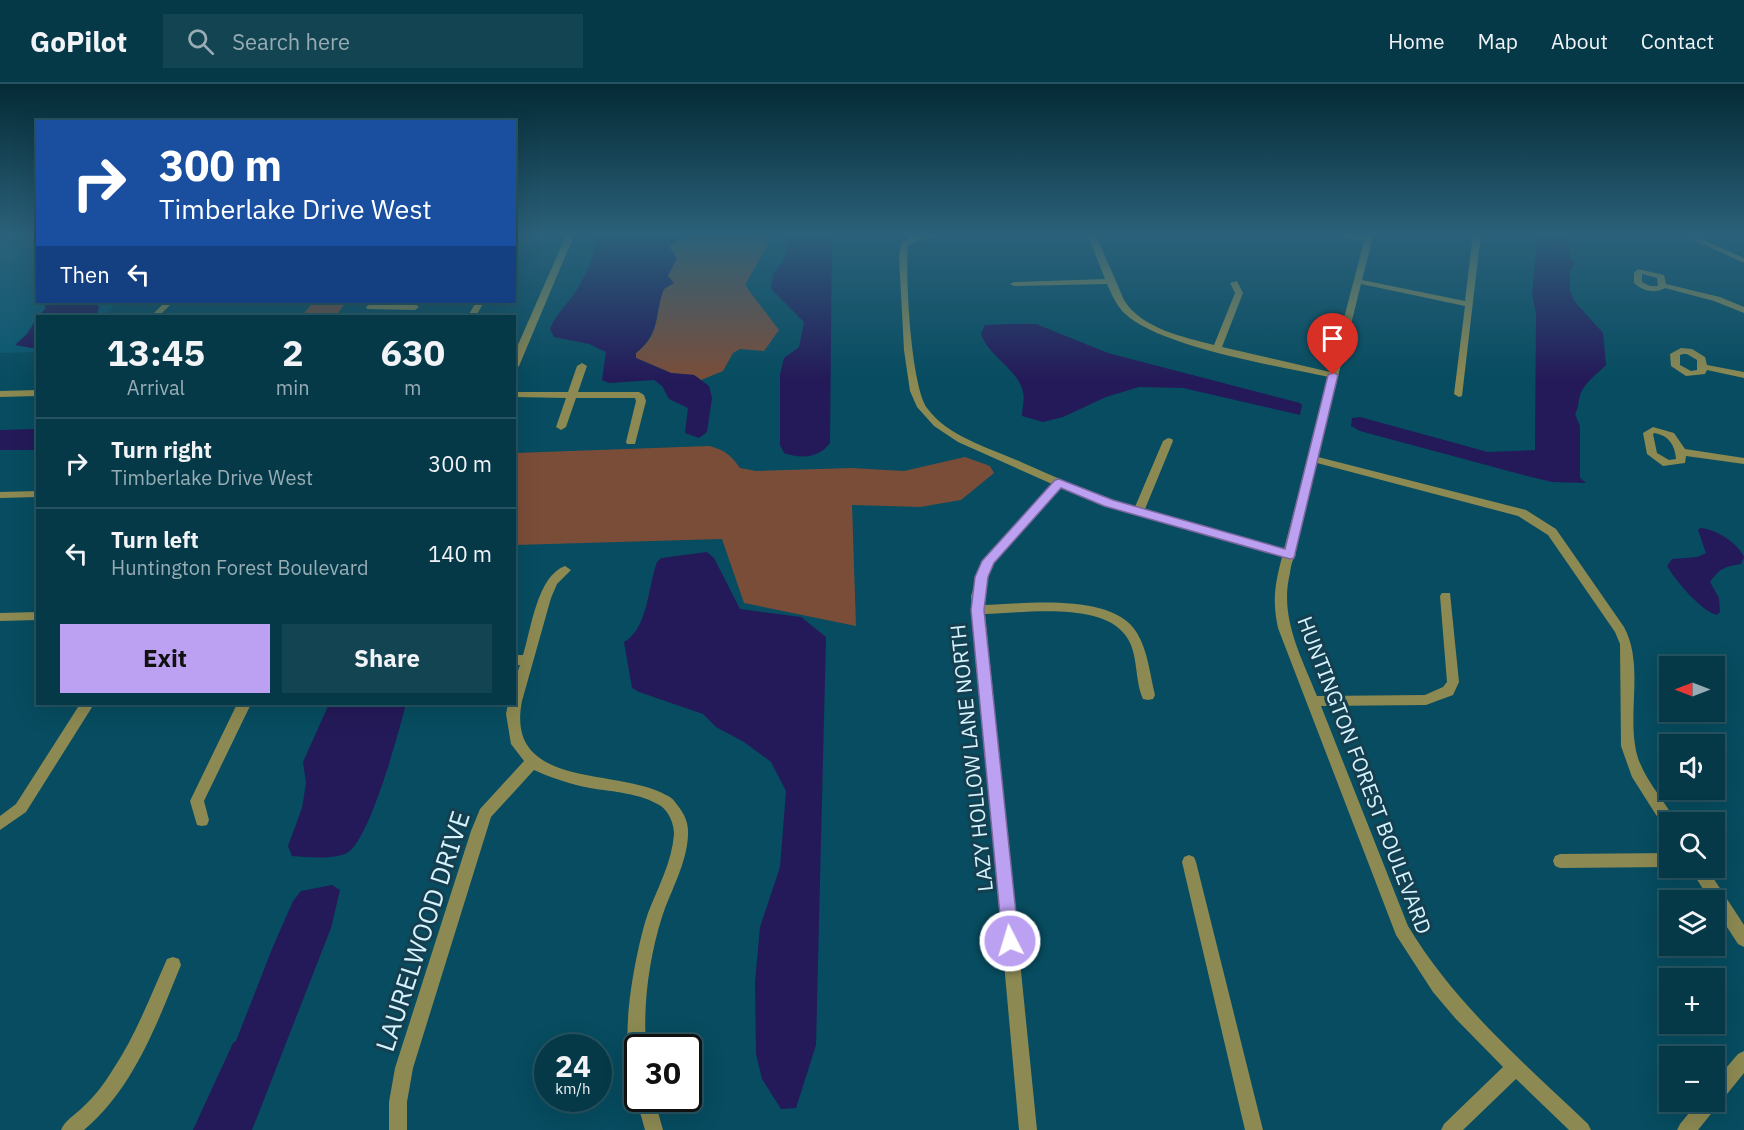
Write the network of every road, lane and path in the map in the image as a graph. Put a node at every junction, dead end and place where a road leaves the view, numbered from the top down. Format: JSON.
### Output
{"nodes":[{"id":1,"x":1112,"y":281,"type":"edge"},
{"id":2,"x":1357,"y":281,"type":"edge"},
{"id":3,"x":550,"y":282,"type":"edge"},
{"id":4,"x":904,"y":282,"type":"edge"},
{"id":5,"x":1085,"y":282,"type":"edge"},
{"id":6,"x":1361,"y":282,"type":"edge"},
{"id":7,"x":1471,"y":282,"type":"edge"},
{"id":8,"x":1234,"y":283,"type":"dead end"},
{"id":9,"x":1014,"y":284,"type":"dead end"},
{"id":10,"x":1662,"y":285,"type":"dead end"},
{"id":11,"x":168,"y":303,"type":"edge"},
{"id":12,"x":416,"y":304,"type":"edge"},
{"id":13,"x":1468,"y":304,"type":"junction"},
{"id":14,"x":370,"y":307,"type":"dead end"},
{"id":15,"x":1744,"y":310,"type":"edge"},
{"id":16,"x":156,"y":315,"type":"edge"},
{"id":17,"x":1217,"y":348,"type":"junction"},
{"id":18,"x":516,"y":361,"type":"edge"},
{"id":19,"x":582,"y":366,"type":"dead end"},
{"id":20,"x":1703,"y":367,"type":"dead end"},
{"id":21,"x":1333,"y":375,"type":"junction"},
{"id":22,"x":1744,"y":375,"type":"edge"},
{"id":23,"x":36,"y":393,"type":"edge"},
{"id":24,"x":1459,"y":393,"type":"dead end"},
{"id":25,"x":0,"y":394,"type":"edge"},
{"id":26,"x":516,"y":394,"type":"edge"},
{"id":27,"x":573,"y":394,"type":"junction"},
{"id":28,"x":561,"y":428,"type":"dead end"},
{"id":29,"x":1168,"y":441,"type":"dead end"},
{"id":30,"x":631,"y":442,"type":"dead end"},
{"id":31,"x":1682,"y":452,"type":"dead end"},
{"id":32,"x":1314,"y":459,"type":"junction"},
{"id":33,"x":1744,"y":461,"type":"edge"},
{"id":34,"x":1059,"y":483,"type":"junction"},
{"id":35,"x":36,"y":494,"type":"edge"},
{"id":36,"x":0,"y":495,"type":"edge"},
{"id":37,"x":1139,"y":511,"type":"junction"},
{"id":38,"x":1290,"y":555,"type":"junction"},
{"id":39,"x":565,"y":570,"type":"dead end"},
{"id":40,"x":1446,"y":596,"type":"dead end"},
{"id":41,"x":977,"y":610,"type":"junction"},
{"id":42,"x":36,"y":616,"type":"edge"},
{"id":43,"x":0,"y":617,"type":"edge"},
{"id":44,"x":521,"y":660,"type":"edge"},
{"id":45,"x":1148,"y":695,"type":"dead end"},
{"id":46,"x":516,"y":697,"type":"edge"},
{"id":47,"x":1312,"y":701,"type":"junction"},
{"id":48,"x":86,"y":705,"type":"edge"},
{"id":49,"x":244,"y":705,"type":"edge"},
{"id":50,"x":515,"y":705,"type":"edge"},
{"id":51,"x":531,"y":763,"type":"junction"},
{"id":52,"x":1662,"y":812,"type":"edge"},
{"id":53,"x":202,"y":820,"type":"dead end"},
{"id":54,"x":0,"y":824,"type":"edge"},
{"id":55,"x":1659,"y":860,"type":"edge"},
{"id":56,"x":1560,"y":861,"type":"dead end"},
{"id":57,"x":1189,"y":862,"type":"dead end"},
{"id":58,"x":1704,"y":878,"type":"edge"},
{"id":59,"x":1744,"y":939,"type":"edge"},
{"id":60,"x":173,"y":965,"type":"dead end"},
{"id":61,"x":637,"y":1034,"type":"edge"},
{"id":62,"x":1744,"y":1060,"type":"edge"},
{"id":63,"x":1516,"y":1066,"type":"junction"},
{"id":64,"x":1725,"y":1083,"type":"edge"},
{"id":65,"x":649,"y":1112,"type":"edge"},
{"id":66,"x":1701,"y":1112,"type":"edge"},
{"id":67,"x":70,"y":1130,"type":"edge"},
{"id":68,"x":398,"y":1130,"type":"edge"},
{"id":69,"x":654,"y":1130,"type":"edge"},
{"id":70,"x":1028,"y":1130,"type":"edge"},
{"id":71,"x":1254,"y":1130,"type":"edge"},
{"id":72,"x":1450,"y":1130,"type":"edge"},
{"id":73,"x":1582,"y":1130,"type":"edge"},
{"id":74,"x":1686,"y":1130,"type":"edge"}],
"edges":[{"from":1,"to":17,"type":"street"},
{"from":2,"to":21,"type":"street","name":"HUNTINGTON FOREST BOULEVARD"},
{"from":3,"to":18,"type":"street"},
{"from":4,"to":34,"type":"street"},
{"from":5,"to":9,"type":"street"},
{"from":6,"to":13,"type":"street"},
{"from":7,"to":13,"type":"street"},
{"from":8,"to":17,"type":"street"},
{"from":10,"to":15,"type":"street"},
{"from":11,"to":16,"type":"street"},
{"from":12,"to":14,"type":"street"},
{"from":13,"to":24,"type":"street"},
{"from":17,"to":21,"type":"street"},
{"from":19,"to":27,"type":"street"},
{"from":20,"to":22,"type":"street"},
{"from":21,"to":32,"type":"street","name":"HUNTINGTON FOREST BOULEVARD"},
{"from":23,"to":25,"type":"street"},
{"from":26,"to":27,"type":"street"},
{"from":27,"to":28,"type":"street"},
{"from":27,"to":30,"type":"street"},
{"from":29,"to":37,"type":"street"},
{"from":31,"to":33,"type":"street"},
{"from":32,"to":38,"type":"street","name":"HUNTINGTON FOREST BOULEVARD"},
{"from":32,"to":52,"type":"street"},
{"from":34,"to":37,"type":"street"},
{"from":34,"to":41,"type":"street","name":"LAZY HOLLOW LANE NORTH"},
{"from":35,"to":36,"type":"street"},
{"from":37,"to":38,"type":"street"},
{"from":38,"to":47,"type":"street","name":"HUNTINGTON FOREST BOULEVARD"},
{"from":39,"to":44,"type":"street"},
{"from":40,"to":47,"type":"street"},
{"from":41,"to":45,"type":"street"},
{"from":41,"to":70,"type":"street","name":"LAZY HOLLOW LANE NORTH"},
{"from":42,"to":43,"type":"street"},
{"from":44,"to":46,"type":"street"},
{"from":47,"to":63,"type":"street","name":"HUNTINGTON FOREST BOULEVARD"},
{"from":48,"to":54,"type":"street"},
{"from":49,"to":53,"type":"street"},
{"from":50,"to":51,"type":"street"},
{"from":51,"to":61,"type":"street"},
{"from":51,"to":68,"type":"street","name":"LAURELWOOD DRIVE"},
{"from":55,"to":56,"type":"street"},
{"from":57,"to":71,"type":"street"},
{"from":58,"to":59,"type":"street"},
{"from":60,"to":67,"type":"street"},
{"from":62,"to":64,"type":"street"},
{"from":63,"to":72,"type":"street"},
{"from":63,"to":73,"type":"street","name":"HUNTINGTON FOREST BOULEVARD"},
{"from":65,"to":69,"type":"street"},
{"from":66,"to":74,"type":"street"}]}
